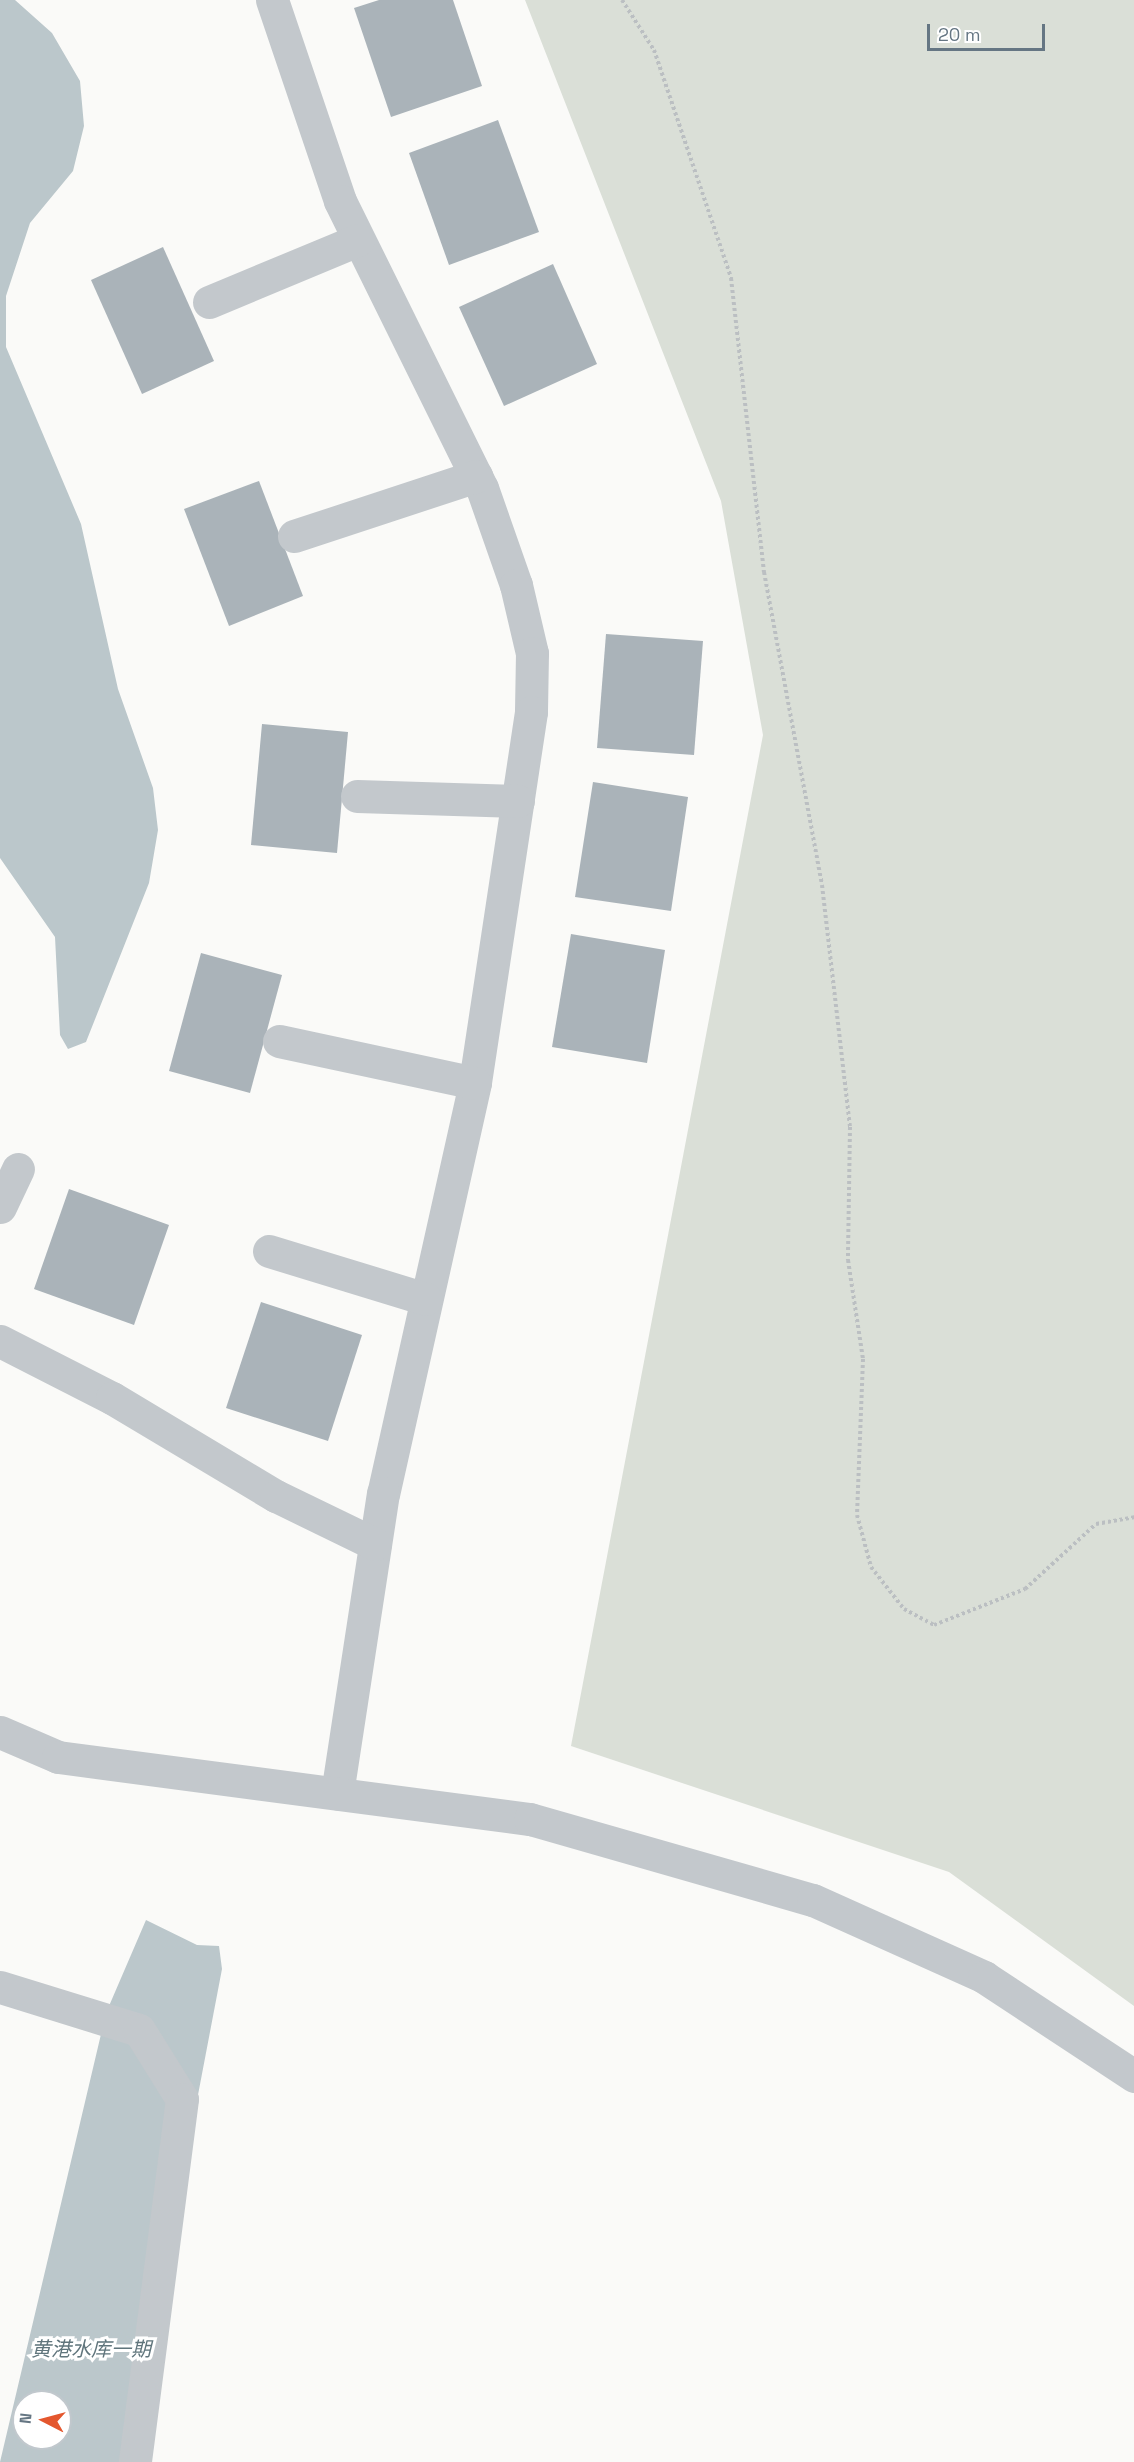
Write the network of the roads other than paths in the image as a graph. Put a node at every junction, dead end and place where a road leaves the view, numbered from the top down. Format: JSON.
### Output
{"nodes":[{"id":1,"x":272,"y":0,"type":"edge"},
{"id":2,"x":358,"y":240,"type":"junction"},
{"id":3,"x":209,"y":302,"type":"dead end"},
{"id":4,"x":476,"y":476,"type":"junction"},
{"id":5,"x":294,"y":536,"type":"dead end"},
{"id":6,"x":357,"y":796,"type":"dead end"},
{"id":7,"x":518,"y":801,"type":"junction"},
{"id":8,"x":279,"y":1041,"type":"dead end"},
{"id":9,"x":475,"y":1083,"type":"junction"},
{"id":10,"x":18,"y":1169,"type":"dead end"},
{"id":11,"x":0,"y":1208,"type":"edge"},
{"id":12,"x":269,"y":1251,"type":"dead end"},
{"id":13,"x":426,"y":1299,"type":"junction"},
{"id":14,"x":0,"y":1341,"type":"edge"},
{"id":15,"x":375,"y":1544,"type":"junction"},
{"id":16,"x":0,"y":1732,"type":"edge"},
{"id":17,"x":337,"y":1793,"type":"junction"},
{"id":18,"x":0,"y":1987,"type":"edge"},
{"id":19,"x":1134,"y":2076,"type":"edge"},
{"id":20,"x":135,"y":2462,"type":"edge"}],
"edges":[{"from":1,"to":2,"type":"street"},
{"from":2,"to":3,"type":"street"},
{"from":2,"to":4,"type":"street"},
{"from":4,"to":5,"type":"street"},
{"from":4,"to":7,"type":"street"},
{"from":6,"to":7,"type":"street"},
{"from":7,"to":9,"type":"street"},
{"from":8,"to":9,"type":"street"},
{"from":9,"to":13,"type":"street"},
{"from":10,"to":11,"type":"street"},
{"from":12,"to":13,"type":"street"},
{"from":13,"to":15,"type":"street"},
{"from":14,"to":15,"type":"street"},
{"from":15,"to":17,"type":"street"},
{"from":16,"to":17,"type":"street"},
{"from":17,"to":19,"type":"street"},
{"from":18,"to":20,"type":"street"}]}
